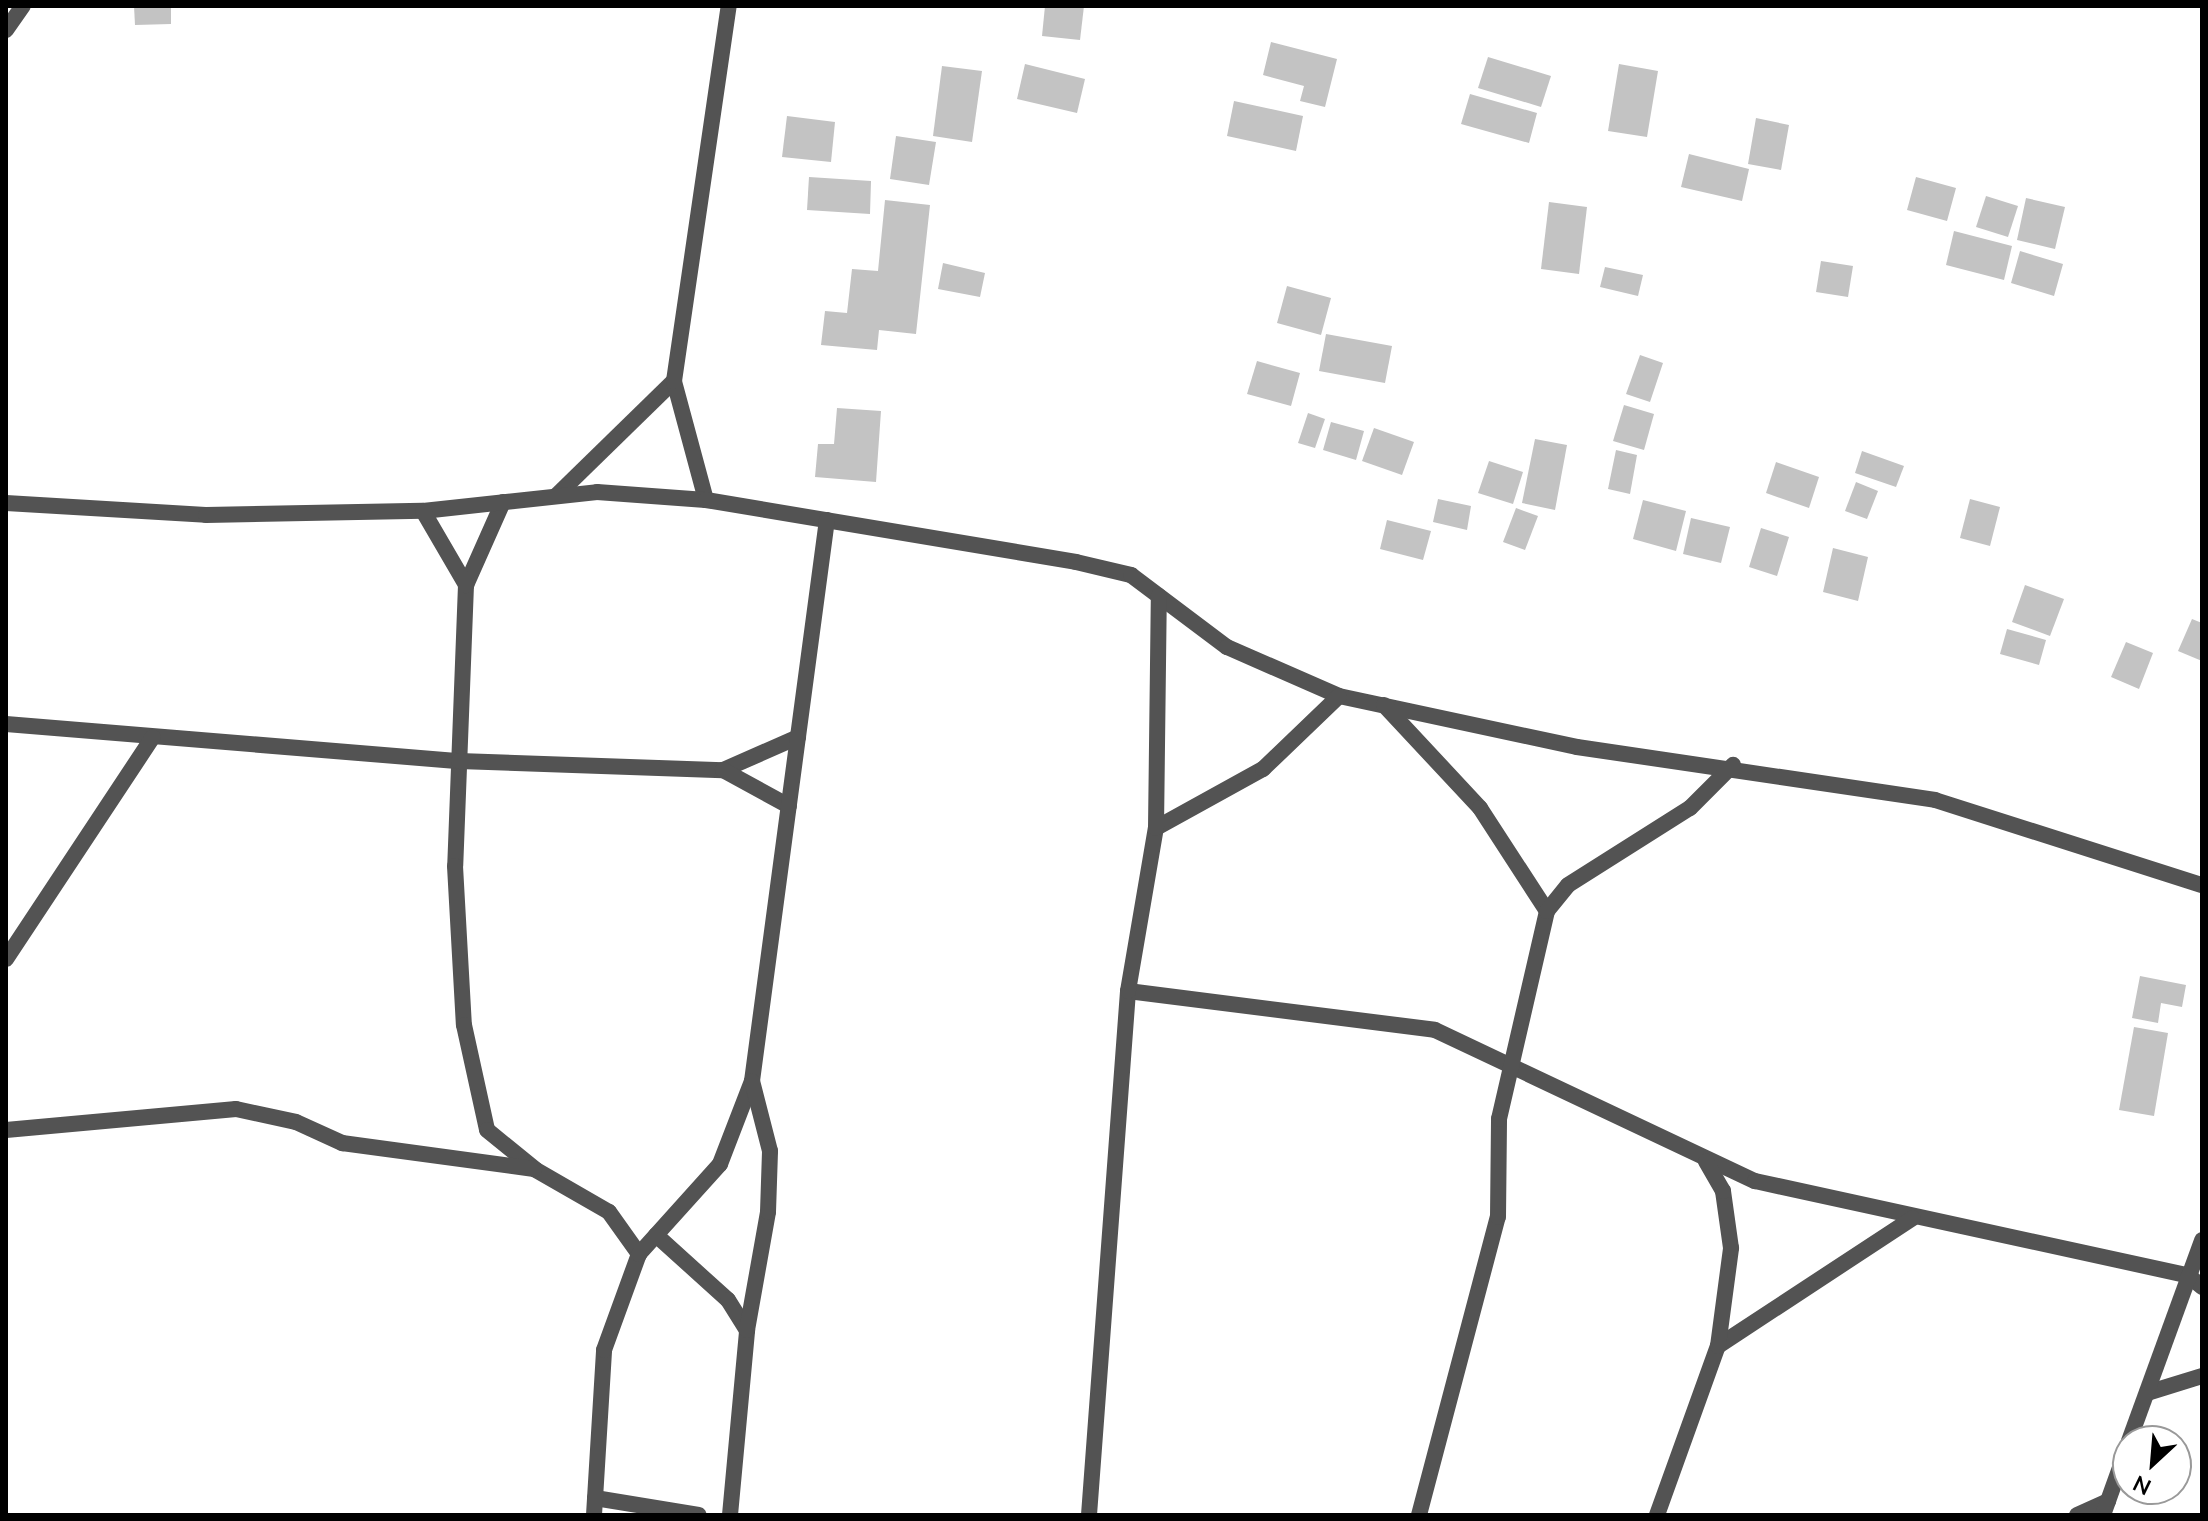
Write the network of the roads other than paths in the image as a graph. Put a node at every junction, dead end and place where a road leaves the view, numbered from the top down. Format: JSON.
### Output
{"nodes":[{"id":1,"x":23,"y":6,"type":"edge"},
{"id":2,"x":729,"y":6,"type":"edge"},
{"id":3,"x":6,"y":30,"type":"edge"},
{"id":4,"x":674,"y":381,"type":"junction"},
{"id":5,"x":556,"y":496,"type":"junction"},
{"id":6,"x":706,"y":500,"type":"junction"},
{"id":7,"x":503,"y":502,"type":"junction"},
{"id":8,"x":6,"y":503,"type":"edge"},
{"id":9,"x":423,"y":511,"type":"junction"},
{"id":10,"x":827,"y":520,"type":"junction"},
{"id":11,"x":466,"y":585,"type":"junction"},
{"id":12,"x":1159,"y":596,"type":"junction"},
{"id":13,"x":1339,"y":696,"type":"junction"},
{"id":14,"x":1384,"y":705,"type":"junction"},
{"id":15,"x":6,"y":724,"type":"edge"},
{"id":16,"x":153,"y":737,"type":"junction"},
{"id":17,"x":798,"y":737,"type":"junction"},
{"id":18,"x":459,"y":761,"type":"junction"},
{"id":19,"x":1733,"y":765,"type":"junction"},
{"id":20,"x":723,"y":770,"type":"junction"},
{"id":21,"x":789,"y":806,"type":"junction"},
{"id":22,"x":1156,"y":828,"type":"junction"},
{"id":23,"x":2202,"y":885,"type":"edge"},
{"id":24,"x":1547,"y":911,"type":"junction"},
{"id":25,"x":6,"y":959,"type":"edge"},
{"id":26,"x":1128,"y":991,"type":"junction"},
{"id":27,"x":1513,"y":1065,"type":"junction"},
{"id":28,"x":752,"y":1081,"type":"junction"},
{"id":29,"x":6,"y":1130,"type":"edge"},
{"id":30,"x":1706,"y":1162,"type":"junction"},
{"id":31,"x":536,"y":1170,"type":"junction"},
{"id":32,"x":1913,"y":1218,"type":"junction"},
{"id":33,"x":656,"y":1235,"type":"junction"},
{"id":34,"x":2202,"y":1240,"type":"edge"},
{"id":35,"x":639,"y":1254,"type":"junction"},
{"id":36,"x":2196,"y":1282,"type":"edge"},
{"id":37,"x":747,"y":1330,"type":"junction"},
{"id":38,"x":1718,"y":1346,"type":"junction"},
{"id":39,"x":2202,"y":1376,"type":"edge"},
{"id":40,"x":2147,"y":1393,"type":"junction"},
{"id":41,"x":2135,"y":1425,"type":"edge"},
{"id":42,"x":2112,"y":1489,"type":"edge"},
{"id":43,"x":594,"y":1507,"type":"edge"},
{"id":44,"x":2105,"y":1508,"type":"edge"},
{"id":45,"x":699,"y":1515,"type":"edge"},
{"id":46,"x":730,"y":1515,"type":"edge"},
{"id":47,"x":1089,"y":1515,"type":"edge"},
{"id":48,"x":1419,"y":1515,"type":"edge"},
{"id":49,"x":1657,"y":1515,"type":"edge"},
{"id":50,"x":2077,"y":1515,"type":"edge"}],
"edges":[{"from":1,"to":3,"type":"street"},
{"from":2,"to":4,"type":"street"},
{"from":4,"to":5,"type":"street"},
{"from":4,"to":6,"type":"street"},
{"from":5,"to":6,"type":"street"},
{"from":5,"to":7,"type":"street"},
{"from":6,"to":10,"type":"street"},
{"from":7,"to":9,"type":"street"},
{"from":7,"to":11,"type":"street"},
{"from":8,"to":9,"type":"street"},
{"from":9,"to":11,"type":"street"},
{"from":10,"to":12,"type":"street"},
{"from":10,"to":17,"type":"street"},
{"from":11,"to":18,"type":"street"},
{"from":12,"to":13,"type":"street"},
{"from":12,"to":22,"type":"street"},
{"from":13,"to":14,"type":"street"},
{"from":13,"to":22,"type":"street"},
{"from":14,"to":19,"type":"street"},
{"from":14,"to":24,"type":"street"},
{"from":15,"to":16,"type":"street"},
{"from":16,"to":18,"type":"street"},
{"from":16,"to":25,"type":"street"},
{"from":17,"to":20,"type":"street"},
{"from":17,"to":21,"type":"street"},
{"from":18,"to":20,"type":"street"},
{"from":18,"to":31,"type":"street"},
{"from":19,"to":23,"type":"street"},
{"from":19,"to":24,"type":"street"},
{"from":20,"to":21,"type":"street"},
{"from":21,"to":28,"type":"street"},
{"from":22,"to":26,"type":"street"},
{"from":24,"to":27,"type":"street"},
{"from":26,"to":27,"type":"street"},
{"from":26,"to":47,"type":"street"},
{"from":27,"to":30,"type":"street"},
{"from":27,"to":48,"type":"street"},
{"from":28,"to":33,"type":"street"},
{"from":28,"to":37,"type":"street"},
{"from":29,"to":31,"type":"street"},
{"from":30,"to":32,"type":"street"},
{"from":30,"to":38,"type":"street"},
{"from":31,"to":35,"type":"street"},
{"from":32,"to":36,"type":"street"},
{"from":32,"to":38,"type":"street"},
{"from":33,"to":35,"type":"street"},
{"from":33,"to":37,"type":"street"},
{"from":34,"to":36,"type":"street"},
{"from":35,"to":43,"type":"street"},
{"from":36,"to":40,"type":"street"},
{"from":37,"to":46,"type":"street"},
{"from":38,"to":49,"type":"street"},
{"from":39,"to":40,"type":"street"},
{"from":40,"to":41,"type":"street"},
{"from":42,"to":44,"type":"street"},
{"from":43,"to":45,"type":"street"},
{"from":44,"to":50,"type":"street"}]}
